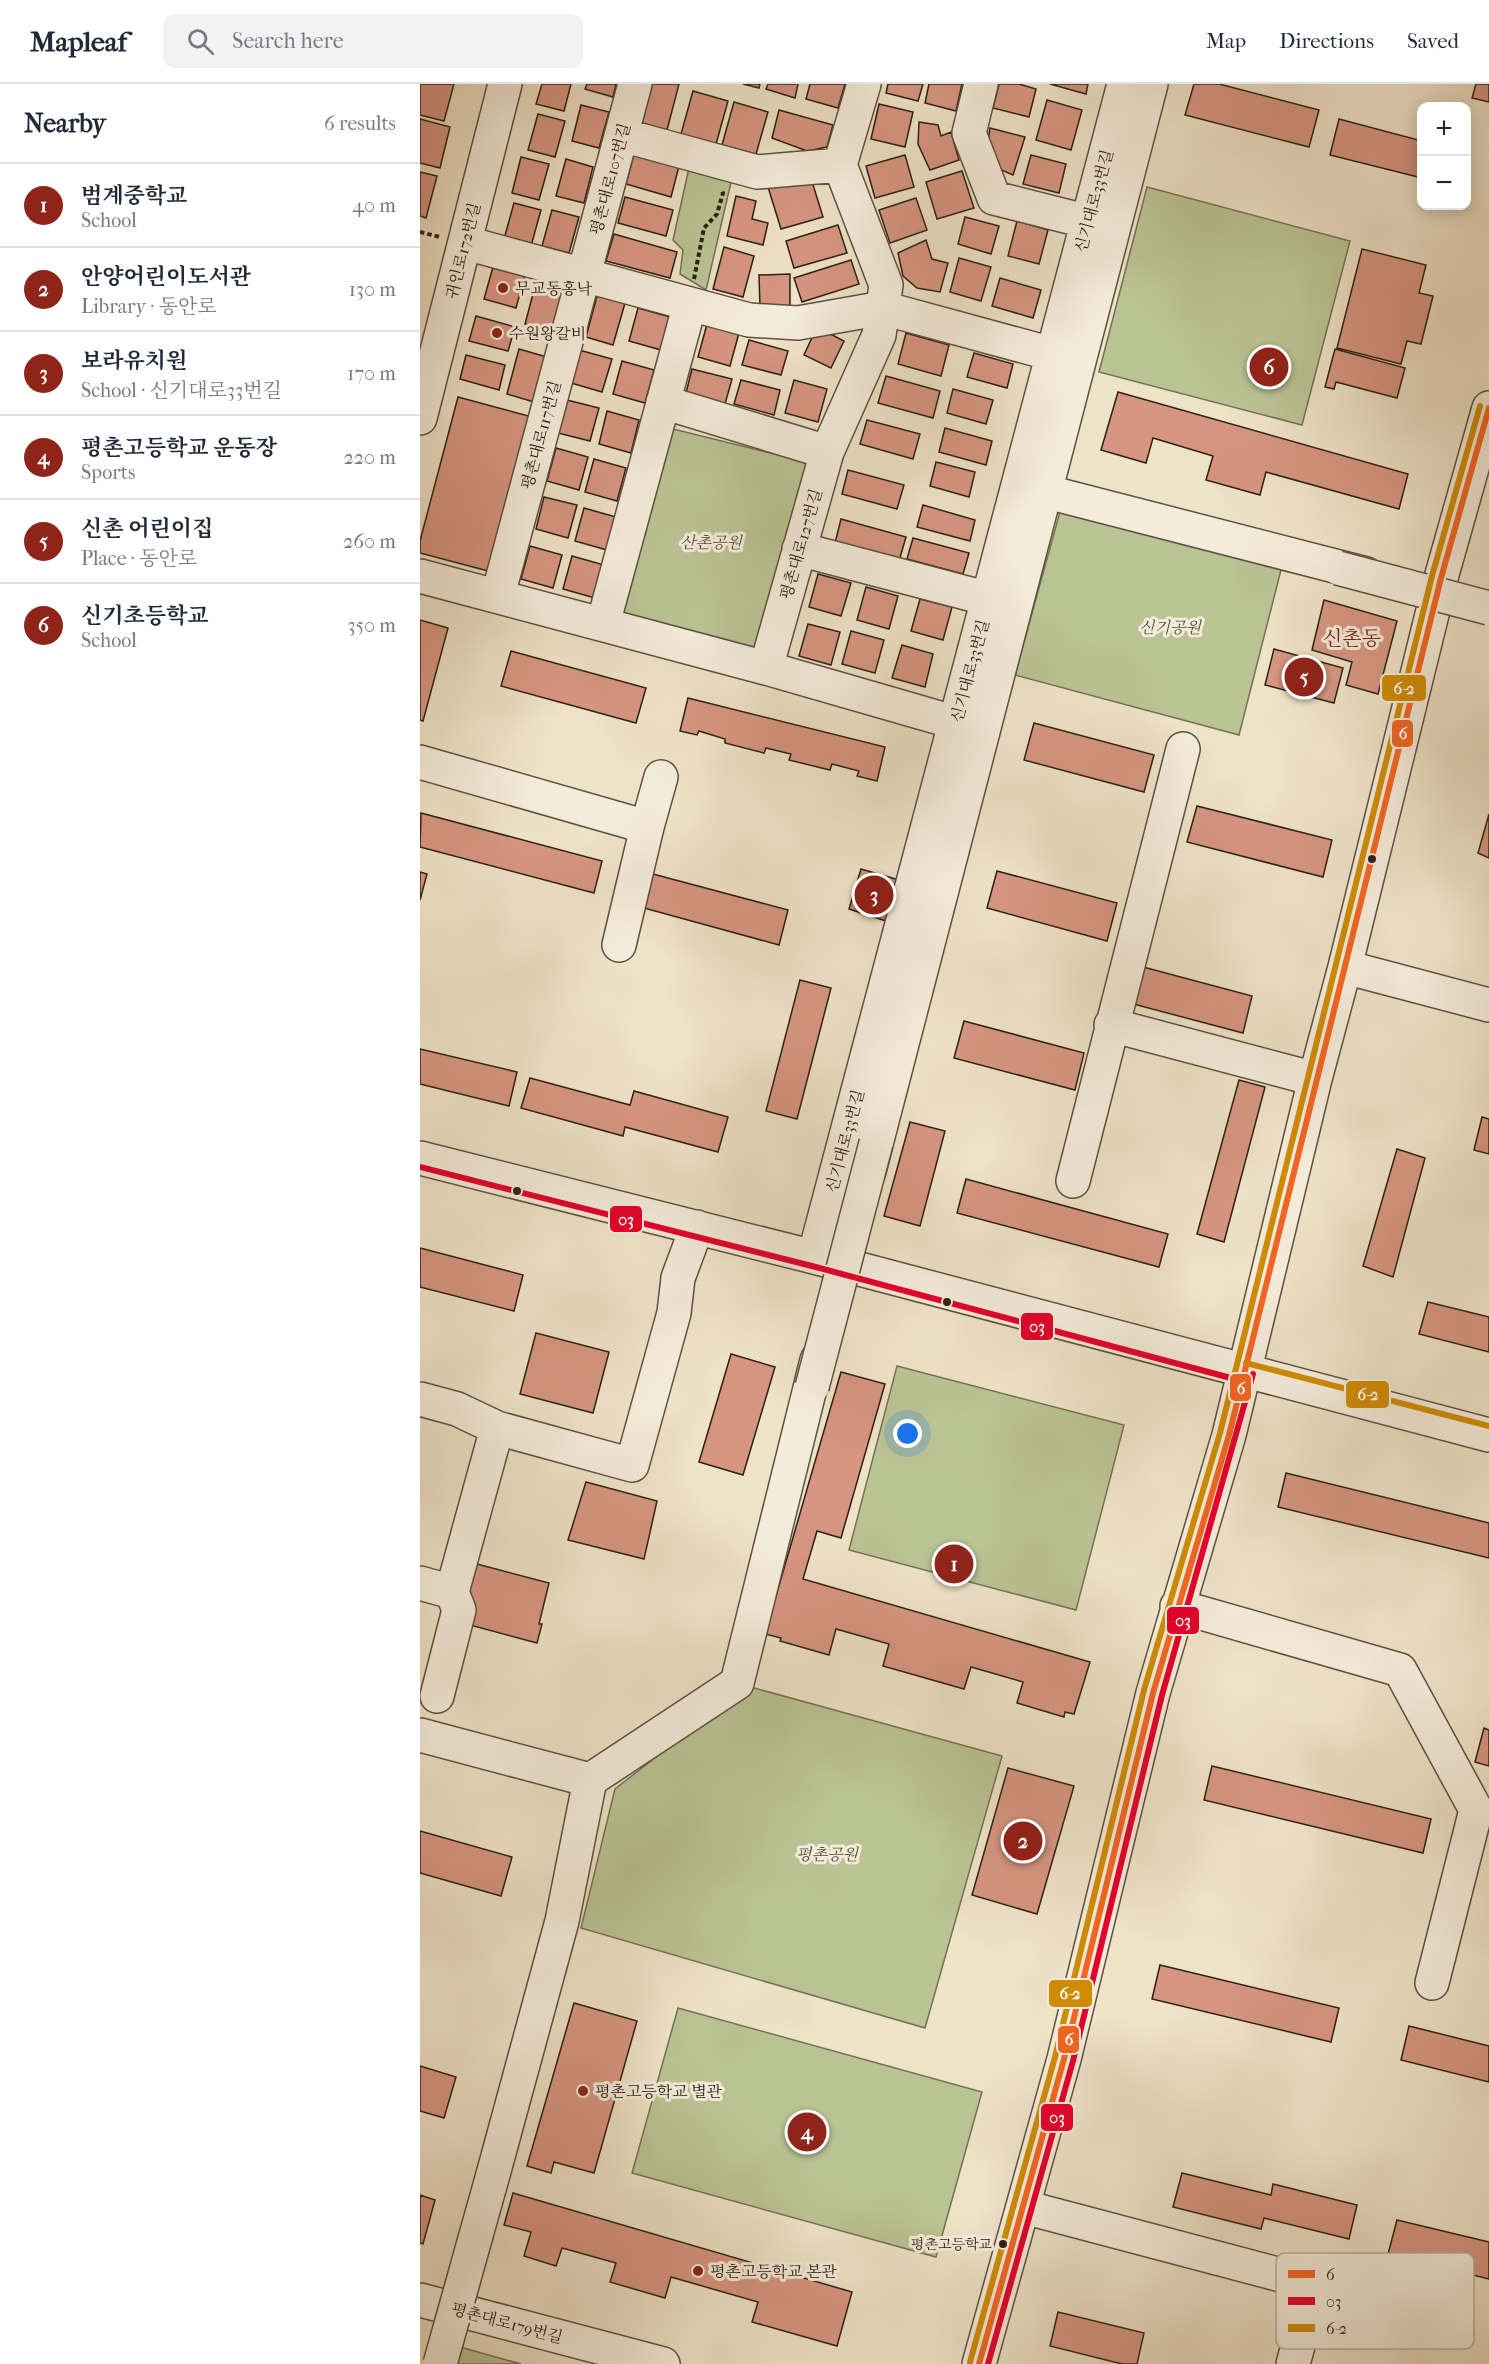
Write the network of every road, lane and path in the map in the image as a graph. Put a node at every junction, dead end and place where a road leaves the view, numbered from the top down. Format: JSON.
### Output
{"nodes":[{"id":1,"x":505,"y":84,"type":"edge"},
{"id":2,"x":635,"y":84,"type":"edge"},
{"id":3,"x":864,"y":84,"type":"edge"},
{"id":4,"x":981,"y":84,"type":"edge"},
{"id":5,"x":1124,"y":84,"type":"edge"},
{"id":6,"x":1151,"y":84,"type":"edge"},
{"id":7,"x":622,"y":135,"type":"junction"},
{"id":8,"x":706,"y":158,"type":"junction"},
{"id":9,"x":840,"y":165,"type":"junction"},
{"id":10,"x":1089,"y":222,"type":"junction"},
{"id":11,"x":466,"y":243,"type":"junction"},
{"id":12,"x":584,"y":275,"type":"junction"},
{"id":13,"x":690,"y":304,"type":"junction"},
{"id":14,"x":883,"y":308,"type":"junction"},
{"id":15,"x":1052,"y":354,"type":"junction"},
{"id":16,"x":663,"y":402,"type":"junction"},
{"id":17,"x":1489,"y":408,"type":"edge"},
{"id":18,"x":420,"y":418,"type":"edge"},
{"id":19,"x":827,"y":452,"type":"junction"},
{"id":20,"x":1032,"y":488,"type":"junction"},
{"id":21,"x":799,"y":549,"type":"junction"},
{"id":22,"x":1338,"y":568,"type":"junction"},
{"id":23,"x":420,"y":576,"type":"edge"},
{"id":24,"x":1409,"y":584,"type":"dead end"},
{"id":25,"x":498,"y":595,"type":"junction"},
{"id":26,"x":989,"y":599,"type":"junction"},
{"id":27,"x":1485,"y":608,"type":"edge"},
{"id":28,"x":603,"y":624,"type":"junction"},
{"id":29,"x":766,"y":668,"type":"junction"},
{"id":30,"x":957,"y":723,"type":"junction"},
{"id":31,"x":1184,"y":749,"type":"dead end"},
{"id":32,"x":420,"y":762,"type":"edge"},
{"id":33,"x":661,"y":777,"type":"dead end"},
{"id":34,"x":648,"y":827,"type":"junction"},
{"id":35,"x":619,"y":945,"type":"dead end"},
{"id":36,"x":1345,"y":967,"type":"junction"},
{"id":37,"x":1489,"y":1005,"type":"edge"},
{"id":38,"x":1111,"y":1024,"type":"junction"},
{"id":39,"x":1315,"y":1079,"type":"junction"},
{"id":40,"x":876,"y":1143,"type":"junction"},
{"id":41,"x":420,"y":1158,"type":"edge"},
{"id":42,"x":1072,"y":1181,"type":"dead end"},
{"id":43,"x":855,"y":1222,"type":"dead end"},
{"id":44,"x":697,"y":1227,"type":"junction"},
{"id":45,"x":814,"y":1257,"type":"junction"},
{"id":46,"x":825,"y":1317,"type":"dead end"},
{"id":47,"x":1245,"y":1372,"type":"junction"},
{"id":48,"x":812,"y":1387,"type":"junction"},
{"id":49,"x":420,"y":1399,"type":"edge"},
{"id":50,"x":497,"y":1428,"type":"junction"},
{"id":51,"x":1489,"y":1435,"type":"edge"},
{"id":52,"x":420,"y":1583,"type":"edge"},
{"id":53,"x":452,"y":1592,"type":"junction"},
{"id":54,"x":1177,"y":1606,"type":"junction"},
{"id":55,"x":437,"y":1696,"type":"dead end"},
{"id":56,"x":420,"y":1735,"type":"edge"},
{"id":57,"x":590,"y":1780,"type":"junction"},
{"id":58,"x":1432,"y":1983,"type":"dead end"},
{"id":59,"x":1024,"y":2207,"type":"junction"},
{"id":60,"x":1276,"y":2274,"type":"edge"},
{"id":61,"x":420,"y":2300,"type":"edge"},
{"id":62,"x":1297,"y":2349,"type":"edge"},
{"id":63,"x":440,"y":2364,"type":"edge"},
{"id":64,"x":663,"y":2364,"type":"edge"},
{"id":65,"x":979,"y":2364,"type":"edge"},
{"id":66,"x":1293,"y":2364,"type":"edge"}],
"edges":[{"from":1,"to":11,"type":"street","name":"귀인로172번길"},
{"from":2,"to":7,"type":"street","name":"평촌대로107번길"},
{"from":3,"to":9,"type":"street"},
{"from":4,"to":10,"type":"street"},
{"from":5,"to":10,"type":"street","name":"신기대로33번길"},
{"from":6,"to":20,"type":"street"},
{"from":7,"to":8,"type":"street"},
{"from":7,"to":12,"type":"street","name":"평촌대로107번길"},
{"from":8,"to":9,"type":"street"},
{"from":8,"to":13,"type":"path"},
{"from":9,"to":14,"type":"street","name":"평촌대로127번길"},
{"from":10,"to":15,"type":"street","name":"신기대로33번길"},
{"from":11,"to":12,"type":"street"},
{"from":11,"to":18,"type":"street","name":"귀인로172번길"},
{"from":12,"to":13,"type":"street"},
{"from":12,"to":25,"type":"street","name":"평촌대로117번길"},
{"from":13,"to":14,"type":"street"},
{"from":13,"to":16,"type":"street"},
{"from":14,"to":15,"type":"street"},
{"from":14,"to":19,"type":"street","name":"평촌대로127번길"},
{"from":15,"to":20,"type":"street","name":"신기대로33번길"},
{"from":16,"to":19,"type":"street"},
{"from":16,"to":28,"type":"street"},
{"from":17,"to":36,"type":"street"},
{"from":19,"to":21,"type":"street","name":"평촌대로127번길"},
{"from":20,"to":22,"type":"street"},
{"from":20,"to":26,"type":"street","name":"신기대로33번길"},
{"from":20,"to":40,"type":"street"},
{"from":21,"to":26,"type":"street"},
{"from":21,"to":29,"type":"street","name":"평촌대로127번길"},
{"from":22,"to":24,"type":"street"},
{"from":22,"to":27,"type":"street","bridge":true},
{"from":23,"to":25,"type":"street"},
{"from":25,"to":28,"type":"street"},
{"from":26,"to":30,"type":"street","name":"신기대로33번길"},
{"from":28,"to":29,"type":"street"},
{"from":29,"to":30,"type":"street"},
{"from":30,"to":45,"type":"street","name":"신기대로33번길"},
{"from":31,"to":38,"type":"street"},
{"from":32,"to":34,"type":"street"},
{"from":33,"to":34,"type":"street"},
{"from":34,"to":35,"type":"street"},
{"from":36,"to":37,"type":"street"},
{"from":36,"to":39,"type":"street"},
{"from":38,"to":39,"type":"street"},
{"from":38,"to":42,"type":"street"},
{"from":39,"to":47,"type":"street"},
{"from":40,"to":43,"type":"street"},
{"from":40,"to":48,"type":"street","bridge":true},
{"from":41,"to":44,"type":"street"},
{"from":44,"to":45,"type":"street"},
{"from":44,"to":50,"type":"street"},
{"from":45,"to":47,"type":"street"},
{"from":46,"to":48,"type":"street"},
{"from":47,"to":51,"type":"street"},
{"from":47,"to":54,"type":"street"},
{"from":48,"to":57,"type":"street"},
{"from":49,"to":50,"type":"street"},
{"from":50,"to":53,"type":"street"},
{"from":52,"to":53,"type":"street"},
{"from":53,"to":55,"type":"street"},
{"from":54,"to":58,"type":"street"},
{"from":54,"to":59,"type":"street"},
{"from":56,"to":57,"type":"street"},
{"from":57,"to":63,"type":"street","bridge":true},
{"from":59,"to":60,"type":"street"},
{"from":59,"to":65,"type":"street"},
{"from":61,"to":64,"type":"street","name":"평촌대로179번길"},
{"from":62,"to":66,"type":"street"}]}
